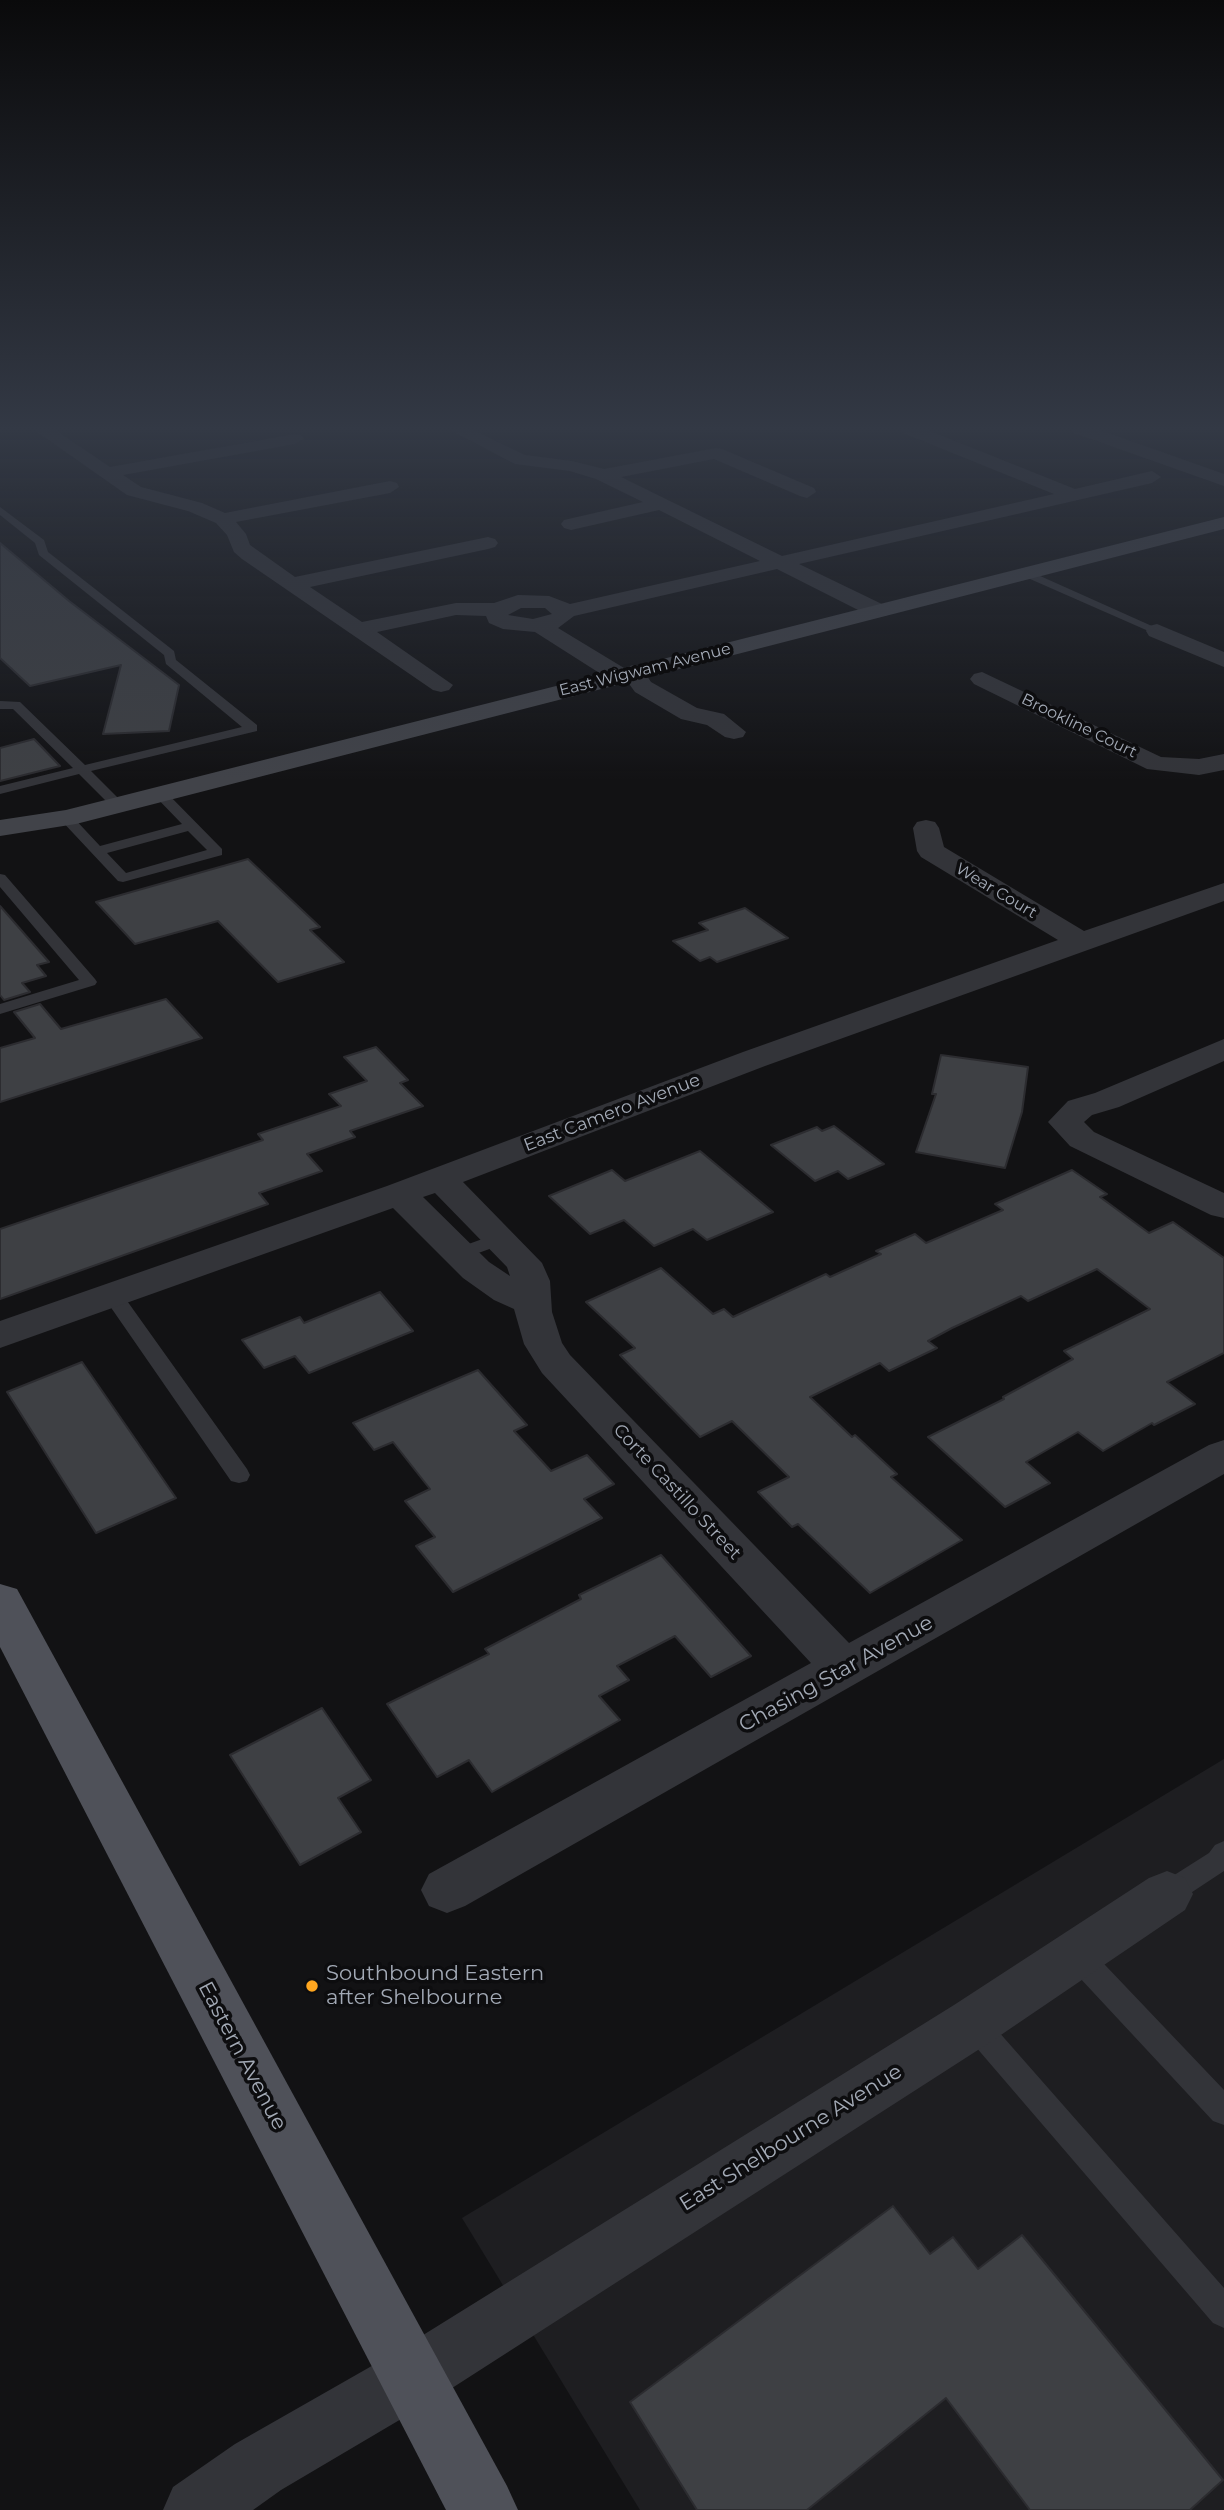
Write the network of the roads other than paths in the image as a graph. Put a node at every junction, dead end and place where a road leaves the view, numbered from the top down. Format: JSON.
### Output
{"nodes":[{"id":1,"x":41,"y":546,"type":"edge"},
{"id":2,"x":240,"y":546,"type":"edge"},
{"id":3,"x":473,"y":546,"type":"edge"},
{"id":4,"x":749,"y":546,"type":"edge"},
{"id":5,"x":851,"y":546,"type":"edge"},
{"id":6,"x":1132,"y":546,"type":"edge"},
{"id":7,"x":782,"y":562,"type":"junction"},
{"id":8,"x":1026,"y":573,"type":"junction"},
{"id":9,"x":292,"y":584,"type":"junction"},
{"id":10,"x":497,"y":610,"type":"junction"},
{"id":11,"x":878,"y":611,"type":"junction"},
{"id":12,"x":564,"y":612,"type":"junction"},
{"id":13,"x":538,"y":625,"type":"junction"},
{"id":14,"x":359,"y":629,"type":"junction"},
{"id":15,"x":1157,"y":631,"type":"joint"},
{"id":16,"x":1224,"y":660,"type":"edge"},
{"id":17,"x":626,"y":674,"type":"junction"},
{"id":18,"x":982,"y":679,"type":"dead end"},
{"id":19,"x":440,"y":685,"type":"dead end"},
{"id":20,"x":0,"y":705,"type":"edge"},
{"id":21,"x":724,"y":726,"type":"dead end"},
{"id":22,"x":1224,"y":762,"type":"edge"},
{"id":23,"x":83,"y":770,"type":"junction"},
{"id":24,"x":0,"y":790,"type":"edge"},
{"id":25,"x":159,"y":793,"type":"junction"},
{"id":26,"x":117,"y":804,"type":"junction"},
{"id":27,"x":66,"y":818,"type":"junction"},
{"id":28,"x":191,"y":826,"type":"junction"},
{"id":29,"x":0,"y":828,"type":"edge"},
{"id":30,"x":926,"y":828,"type":"dead end"},
{"id":31,"x":0,"y":844,"type":"edge"},
{"id":32,"x":98,"y":851,"type":"junction"},
{"id":33,"x":0,"y":878,"type":"edge"},
{"id":34,"x":1224,"y":891,"type":"edge"},
{"id":35,"x":1082,"y":942,"type":"junction"},
{"id":36,"x":0,"y":1009,"type":"edge"},
{"id":37,"x":1224,"y":1049,"type":"edge"},
{"id":38,"x":440,"y":1178,"type":"junction"},
{"id":39,"x":399,"y":1194,"type":"junction"},
{"id":40,"x":1224,"y":1207,"type":"edge"},
{"id":41,"x":499,"y":1238,"type":"junction"},
{"id":42,"x":459,"y":1254,"type":"junction"},
{"id":43,"x":113,"y":1296,"type":"junction"},
{"id":44,"x":530,"y":1302,"type":"junction"},
{"id":45,"x":0,"y":1335,"type":"edge"},
{"id":46,"x":1224,"y":1455,"type":"edge"},
{"id":47,"x":239,"y":1475,"type":"dead end"},
{"id":48,"x":0,"y":1601,"type":"edge"},
{"id":49,"x":845,"y":1669,"type":"junction"},
{"id":50,"x":1222,"y":1859,"type":"edge"},
{"id":51,"x":447,"y":1891,"type":"dead end"},
{"id":52,"x":1167,"y":1894,"type":"joint"},
{"id":53,"x":1076,"y":1953,"type":"junction"},
{"id":54,"x":973,"y":2023,"type":"junction"},
{"id":55,"x":1224,"y":2111,"type":"edge"},
{"id":56,"x":1224,"y":2312,"type":"edge"},
{"id":57,"x":412,"y":2377,"type":"junction"},
{"id":58,"x":196,"y":2510,"type":"edge"},
{"id":59,"x":483,"y":2510,"type":"edge"}],
"edges":[{"from":1,"to":23,"type":"lane"},
{"from":2,"to":9,"type":"street"},
{"from":3,"to":9,"type":"street"},
{"from":4,"to":7,"type":"street"},
{"from":5,"to":7,"type":"street"},
{"from":6,"to":8,"type":"main road","name":"East Wigwam Avenue"},
{"from":7,"to":11,"type":"street"},
{"from":7,"to":12,"type":"street"},
{"from":8,"to":11,"type":"main road","name":"East Wigwam Avenue"},
{"from":8,"to":15,"type":"lane"},
{"from":9,"to":14,"type":"street"},
{"from":10,"to":12,"type":"street"},
{"from":10,"to":13,"type":"street"},
{"from":10,"to":14,"type":"street"},
{"from":11,"to":17,"type":"main road","name":"East Wigwam Avenue"},
{"from":12,"to":13,"type":"street"},
{"from":13,"to":17,"type":"street"},
{"from":14,"to":19,"type":"street"},
{"from":15,"to":16,"type":"street"},
{"from":17,"to":21,"type":"street"},
{"from":17,"to":25,"type":"main road","name":"East Wigwam Avenue"},
{"from":18,"to":22,"type":"street","name":"Brookline Court"},
{"from":20,"to":23,"type":"lane"},
{"from":23,"to":24,"type":"lane"},
{"from":23,"to":26,"type":"lane"},
{"from":25,"to":26,"type":"main road","name":"East Wigwam Avenue"},
{"from":25,"to":28,"type":"lane"},
{"from":26,"to":27,"type":"main road","name":"East Wigwam Avenue"},
{"from":27,"to":29,"type":"main road","name":"East Wigwam Avenue"},
{"from":27,"to":31,"type":"main road","name":"East Wigwam Avenue"},
{"from":27,"to":32,"type":"lane"},
{"from":28,"to":32,"type":"lane"},
{"from":28,"to":32,"type":"lane"},
{"from":30,"to":35,"type":"street","name":"Wear Court"},
{"from":33,"to":36,"type":"lane"},
{"from":34,"to":35,"type":"street","name":"East Camero Avenue"},
{"from":35,"to":38,"type":"street","name":"East Camero Avenue"},
{"from":37,"to":40,"type":"street"},
{"from":38,"to":39,"type":"street","name":"East Camero Avenue"},
{"from":38,"to":41,"type":"street","name":"Corte Castillo Street"},
{"from":39,"to":42,"type":"street"},
{"from":39,"to":43,"type":"street","name":"East Camero Avenue"},
{"from":41,"to":42,"type":"lane"},
{"from":41,"to":44,"type":"street","name":"Corte Castillo Street"},
{"from":42,"to":44,"type":"street"},
{"from":43,"to":45,"type":"street","name":"East Camero Avenue"},
{"from":43,"to":47,"type":"lane"},
{"from":44,"to":49,"type":"street","name":"Corte Castillo Street"},
{"from":46,"to":49,"type":"street","name":"Chasing Star Avenue"},
{"from":48,"to":57,"type":"main road","name":"Eastern Avenue"},
{"from":49,"to":51,"type":"street","name":"Chasing Star Avenue"},
{"from":50,"to":52,"type":"lane"},
{"from":52,"to":53,"type":"street","name":"East Shelbourne Avenue"},
{"from":53,"to":54,"type":"street","name":"East Shelbourne Avenue"},
{"from":53,"to":55,"type":"lane"},
{"from":54,"to":56,"type":"lane"},
{"from":54,"to":57,"type":"street","name":"East Shelbourne Avenue"},
{"from":57,"to":58,"type":"street","name":"East Shelbourne Avenue"},
{"from":57,"to":59,"type":"main road","name":"Eastern Avenue"}]}
